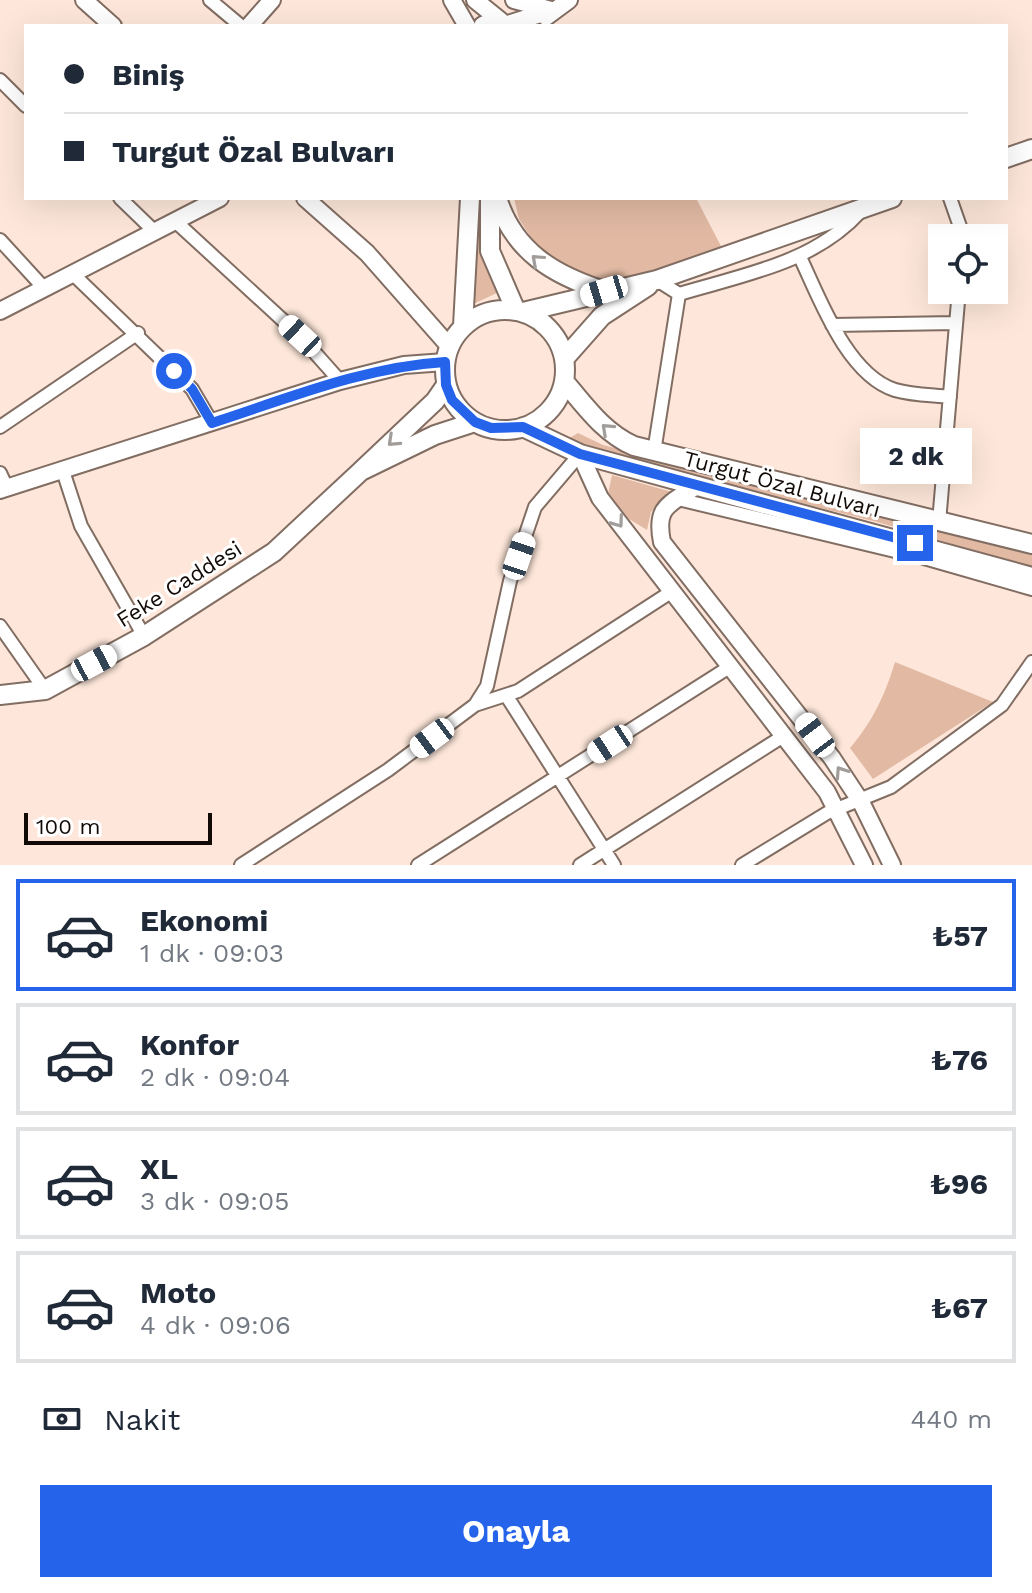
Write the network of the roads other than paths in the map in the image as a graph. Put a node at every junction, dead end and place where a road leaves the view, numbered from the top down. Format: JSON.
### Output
{"nodes":[{"id":1,"x":84,"y":0,"type":"edge"},
{"id":2,"x":210,"y":0,"type":"edge"},
{"id":3,"x":272,"y":0,"type":"edge"},
{"id":4,"x":452,"y":0,"type":"edge"},
{"id":5,"x":475,"y":0,"type":"edge"},
{"id":6,"x":514,"y":0,"type":"edge"},
{"id":7,"x":569,"y":0,"type":"edge"},
{"id":8,"x":547,"y":5,"type":"edge"},
{"id":9,"x":111,"y":24,"type":"edge"},
{"id":10,"x":239,"y":24,"type":"edge"},
{"id":11,"x":251,"y":24,"type":"edge"},
{"id":12,"x":466,"y":24,"type":"edge"},
{"id":13,"x":500,"y":24,"type":"edge"},
{"id":14,"x":537,"y":24,"type":"edge"},
{"id":15,"x":0,"y":80,"type":"edge"},
{"id":16,"x":24,"y":104,"type":"edge"},
{"id":17,"x":1032,"y":149,"type":"edge"},
{"id":18,"x":1008,"y":157,"type":"edge"},
{"id":19,"x":122,"y":200,"type":"edge"},
{"id":20,"x":216,"y":200,"type":"edge"},
{"id":21,"x":307,"y":200,"type":"edge"},
{"id":22,"x":470,"y":200,"type":"edge"},
{"id":23,"x":490,"y":200,"type":"edge"},
{"id":24,"x":498,"y":200,"type":"edge"},
{"id":25,"x":886,"y":200,"type":"edge"},
{"id":26,"x":951,"y":200,"type":"edge"},
{"id":27,"x":863,"y":208,"type":"junction"},
{"id":28,"x":175,"y":221,"type":"junction"},
{"id":29,"x":959,"y":224,"type":"edge"},
{"id":30,"x":154,"y":231,"type":"junction"},
{"id":31,"x":0,"y":240,"type":"edge"},
{"id":32,"x":732,"y":253,"type":"junction"},
{"id":33,"x":800,"y":257,"type":"junction"},
{"id":34,"x":72,"y":273,"type":"junction"},
{"id":35,"x":745,"y":275,"type":"junction"},
{"id":36,"x":657,"y":280,"type":"junction"},
{"id":37,"x":43,"y":287,"type":"junction"},
{"id":38,"x":604,"y":291,"type":"junction"},
{"id":39,"x":679,"y":294,"type":"junction"},
{"id":40,"x":958,"y":304,"type":"edge"},
{"id":41,"x":0,"y":311,"type":"edge"},
{"id":42,"x":520,"y":312,"type":"junction"},
{"id":43,"x":956,"y":323,"type":"junction"},
{"id":44,"x":832,"y":325,"type":"junction"},
{"id":45,"x":463,"y":326,"type":"junction"},
{"id":46,"x":138,"y":333,"type":"junction"},
{"id":47,"x":447,"y":354,"type":"junction"},
{"id":48,"x":564,"y":359,"type":"junction"},
{"id":49,"x":340,"y":381,"type":"junction"},
{"id":50,"x":564,"y":381,"type":"junction"},
{"id":51,"x":446,"y":385,"type":"junction"},
{"id":52,"x":950,"y":397,"type":"junction"},
{"id":53,"x":475,"y":422,"type":"junction"},
{"id":54,"x":212,"y":423,"type":"junction"},
{"id":55,"x":0,"y":427,"type":"edge"},
{"id":56,"x":523,"y":427,"type":"junction"},
{"id":57,"x":654,"y":452,"type":"junction"},
{"id":58,"x":580,"y":454,"type":"junction"},
{"id":59,"x":63,"y":471,"type":"junction"},
{"id":60,"x":361,"y":471,"type":"junction"},
{"id":61,"x":2,"y":483,"type":"edge"},
{"id":62,"x":695,"y":487,"type":"junction"},
{"id":63,"x":678,"y":499,"type":"junction"},
{"id":64,"x":939,"y":522,"type":"junction"},
{"id":65,"x":1032,"y":544,"type":"edge"},
{"id":66,"x":1032,"y":577,"type":"edge"},
{"id":67,"x":1032,"y":589,"type":"edge"},
{"id":68,"x":671,"y":592,"type":"junction"},
{"id":69,"x":0,"y":626,"type":"edge"},
{"id":70,"x":144,"y":636,"type":"junction"},
{"id":71,"x":1032,"y":662,"type":"edge"},
{"id":72,"x":731,"y":666,"type":"junction"},
{"id":73,"x":45,"y":690,"type":"junction"},
{"id":74,"x":0,"y":695,"type":"edge"},
{"id":75,"x":506,"y":695,"type":"junction"},
{"id":76,"x":475,"y":705,"type":"junction"},
{"id":77,"x":785,"y":735,"type":"junction"},
{"id":78,"x":558,"y":777,"type":"junction"},
{"id":79,"x":861,"y":802,"type":"junction"},
{"id":80,"x":836,"y":811,"type":"junction"},
{"id":81,"x":604,"y":850,"type":"junction"},
{"id":82,"x":256,"y":861,"type":"edge"},
{"id":83,"x":241,"y":865,"type":"edge"},
{"id":84,"x":418,"y":865,"type":"edge"},
{"id":85,"x":580,"y":865,"type":"edge"},
{"id":86,"x":614,"y":865,"type":"edge"},
{"id":87,"x":742,"y":865,"type":"edge"},
{"id":88,"x":864,"y":865,"type":"edge"},
{"id":89,"x":892,"y":865,"type":"edge"}],
"edges":[{"from":1,"to":9,"type":"street"},
{"from":2,"to":10,"type":"street"},
{"from":3,"to":11,"type":"street"},
{"from":4,"to":12,"type":"street"},
{"from":5,"to":13,"type":"street"},
{"from":6,"to":8,"type":"street"},
{"from":7,"to":8,"type":"street"},
{"from":8,"to":13,"type":"street"},
{"from":8,"to":14,"type":"street"},
{"from":15,"to":16,"type":"street"},
{"from":17,"to":18,"type":"main road"},
{"from":19,"to":30,"type":"street"},
{"from":20,"to":28,"type":"street"},
{"from":21,"to":47,"type":"street"},
{"from":22,"to":45,"type":"main road"},
{"from":23,"to":42,"type":"main road"},
{"from":38,"to":24,"type":"main road","one_way":true},
{"from":25,"to":27,"type":"main road"},
{"from":26,"to":29,"type":"street"},
{"from":27,"to":32,"type":"main road"},
{"from":27,"to":33,"type":"street"},
{"from":28,"to":30,"type":"street"},
{"from":28,"to":49,"type":"street"},
{"from":30,"to":34,"type":"street"},
{"from":31,"to":37,"type":"street"},
{"from":32,"to":35,"type":"street"},
{"from":32,"to":36,"type":"main road"},
{"from":33,"to":35,"type":"street"},
{"from":33,"to":44,"type":"street"},
{"from":34,"to":37,"type":"street"},
{"from":34,"to":46,"type":"street"},
{"from":35,"to":39,"type":"street"},
{"from":36,"to":38,"type":"main road"},
{"from":36,"to":39,"type":"street"},
{"from":36,"to":48,"type":"main road"},
{"from":37,"to":41,"type":"street"},
{"from":38,"to":42,"type":"main road"},
{"from":39,"to":57,"type":"street"},
{"from":40,"to":43,"type":"street"},
{"from":42,"to":45,"type":"main road"},
{"from":42,"to":48,"type":"main road"},
{"from":43,"to":44,"type":"street"},
{"from":43,"to":52,"type":"street"},
{"from":44,"to":52,"type":"street"},
{"from":45,"to":47,"type":"main road"},
{"from":46,"to":54,"type":"street"},
{"from":46,"to":55,"type":"street"},
{"from":47,"to":49,"type":"street"},
{"from":47,"to":51,"type":"main road"},
{"from":48,"to":50,"type":"main road"},
{"from":49,"to":54,"type":"street"},
{"from":50,"to":56,"type":"main road"},
{"from":57,"to":50,"type":"main road","name":"Turgut Özal Bulvarı","one_way":true},
{"from":51,"to":53,"type":"main road"},
{"from":51,"to":60,"type":"main road","name":"Feke Caddesi","one_way":true},
{"from":52,"to":64,"type":"street"},
{"from":53,"to":56,"type":"main road"},
{"from":53,"to":60,"type":"main road"},
{"from":54,"to":59,"type":"street"},
{"from":56,"to":58,"type":"main road","name":"Turgut Özal Bulvarı"},
{"from":57,"to":64,"type":"main road","name":"Turgut Özal Bulvarı"},
{"from":58,"to":62,"type":"main road","name":"Turgut Özal Bulvarı"},
{"from":58,"to":68,"type":"street","one_way":true},
{"from":58,"to":76,"type":"street"},
{"from":59,"to":61,"type":"street"},
{"from":59,"to":70,"type":"street"},
{"from":60,"to":70,"type":"main road","name":"Feke Caddesi"},
{"from":62,"to":63,"type":"street"},
{"from":62,"to":66,"type":"main road","name":"Turgut Özal Bulvarı"},
{"from":63,"to":67,"type":"street","name":"Turgut Özal Bulvarı"},
{"from":79,"to":63,"type":"street","one_way":true},
{"from":64,"to":65,"type":"main road","name":"Turgut Özal Bulvarı"},
{"from":68,"to":72,"type":"street"},
{"from":68,"to":75,"type":"street"},
{"from":69,"to":73,"type":"street"},
{"from":70,"to":73,"type":"main road","name":"Feke Caddesi"},
{"from":71,"to":79,"type":"street"},
{"from":72,"to":77,"type":"street"},
{"from":72,"to":78,"type":"street"},
{"from":73,"to":74,"type":"main road","name":"Feke Caddesi"},
{"from":75,"to":76,"type":"street"},
{"from":75,"to":78,"type":"street"},
{"from":76,"to":82,"type":"street"},
{"from":77,"to":80,"type":"street"},
{"from":77,"to":81,"type":"street"},
{"from":78,"to":81,"type":"street"},
{"from":78,"to":84,"type":"street"},
{"from":79,"to":80,"type":"street"},
{"from":79,"to":89,"type":"street"},
{"from":80,"to":87,"type":"street"},
{"from":80,"to":88,"type":"street"},
{"from":81,"to":85,"type":"street"},
{"from":81,"to":86,"type":"street"},
{"from":82,"to":83,"type":"street"}]}
